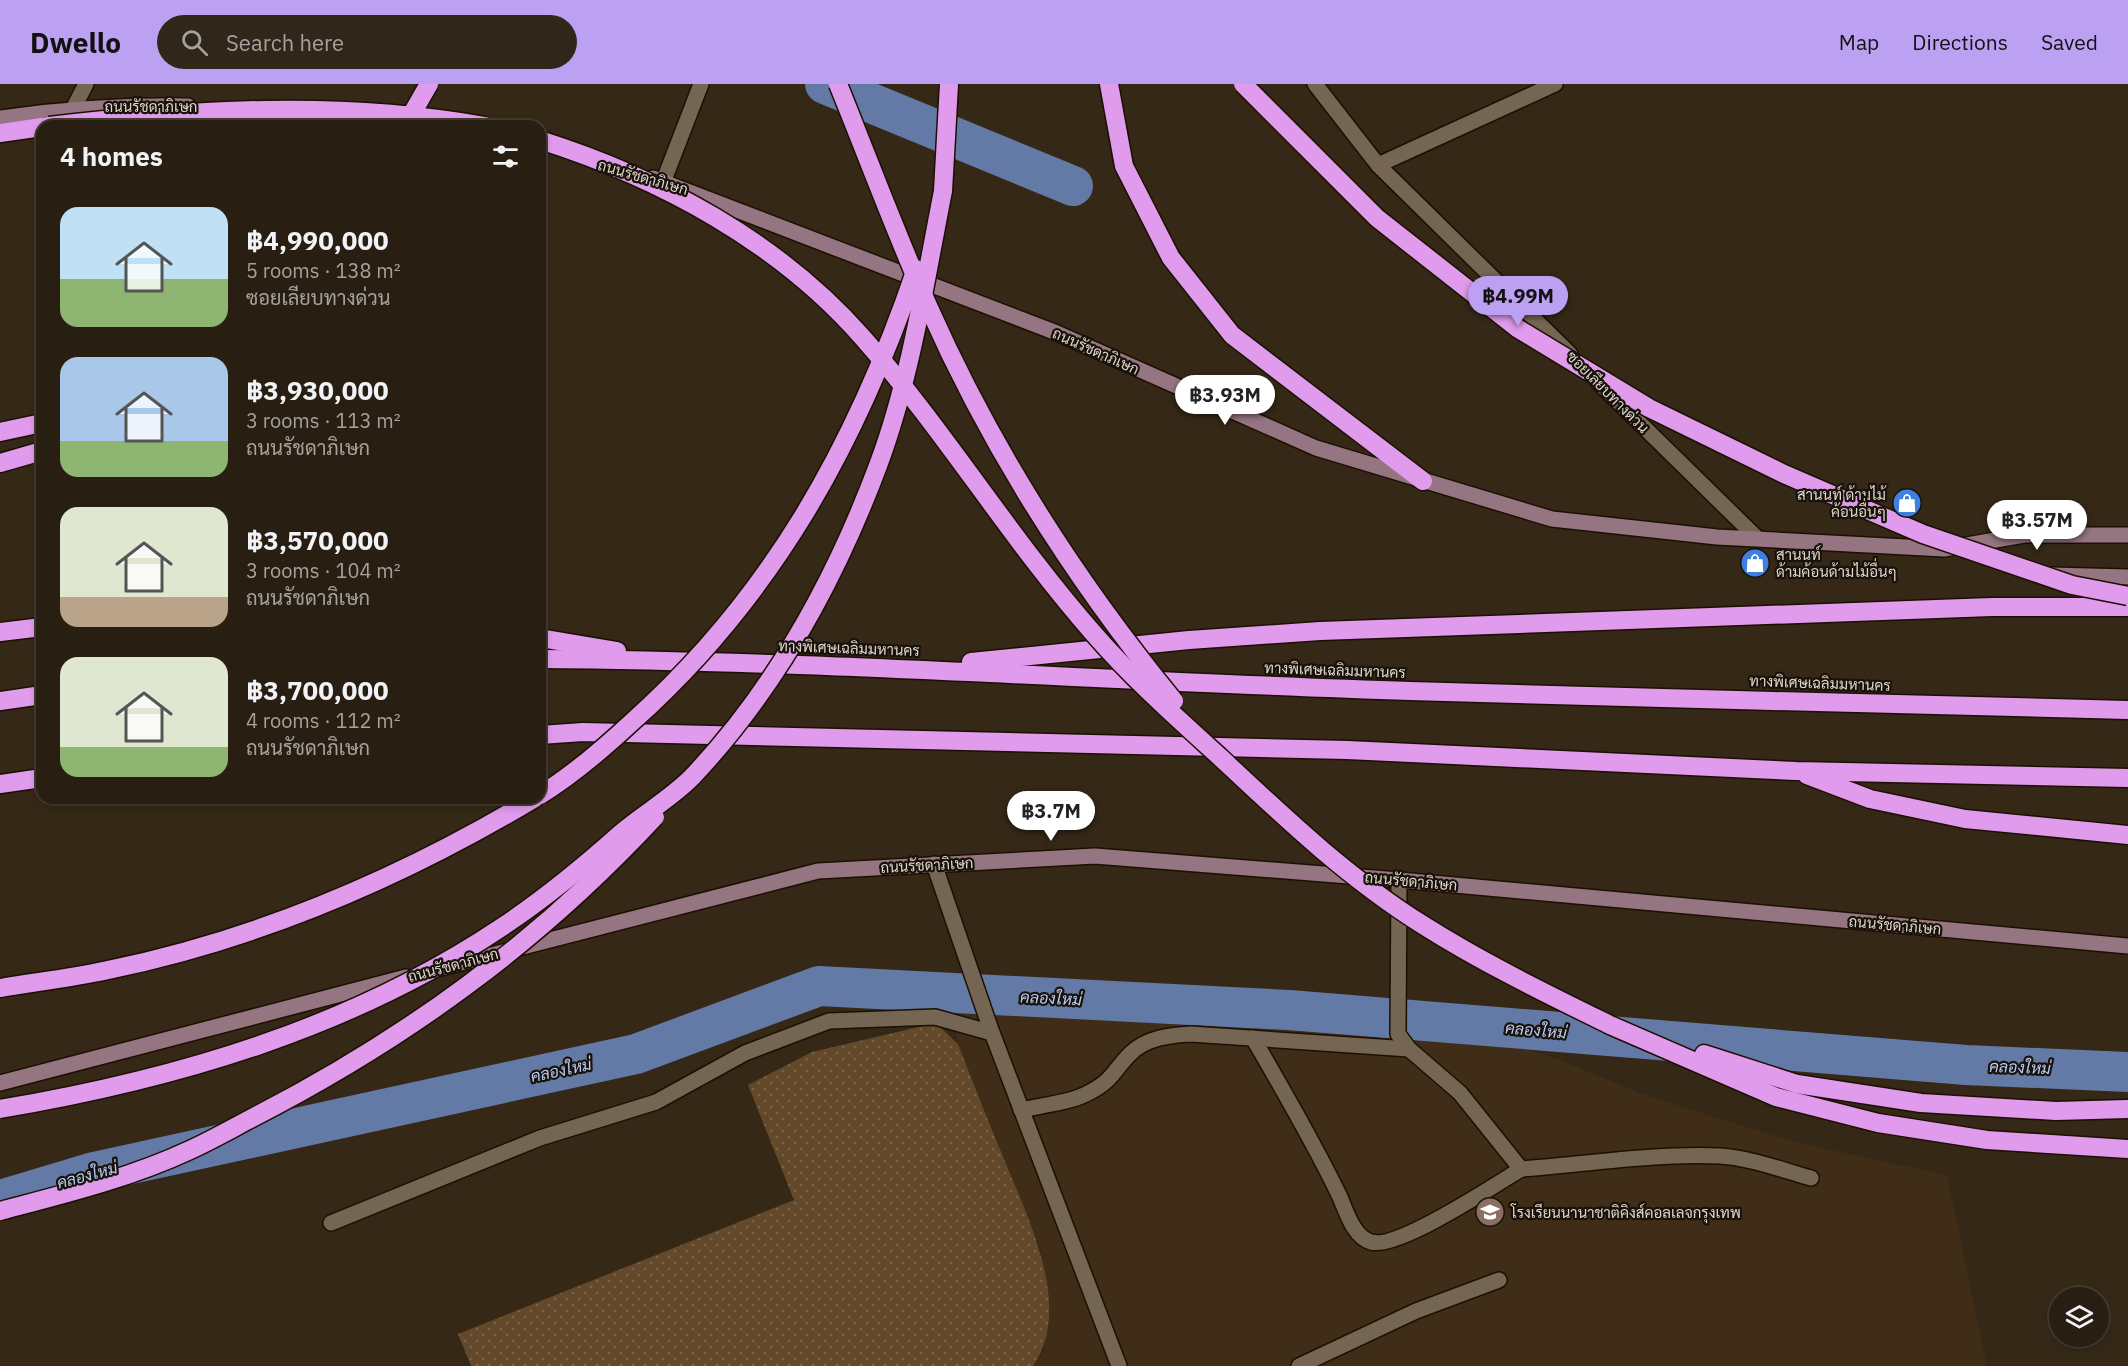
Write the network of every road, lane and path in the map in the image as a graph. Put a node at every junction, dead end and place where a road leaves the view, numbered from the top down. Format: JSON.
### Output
{"nodes":[{"id":1,"x":86,"y":84,"type":"edge"},
{"id":2,"x":429,"y":84,"type":"edge"},
{"id":3,"x":701,"y":84,"type":"edge"},
{"id":4,"x":838,"y":84,"type":"edge"},
{"id":5,"x":949,"y":84,"type":"edge"},
{"id":6,"x":1109,"y":84,"type":"edge"},
{"id":7,"x":1243,"y":84,"type":"edge"},
{"id":8,"x":1315,"y":84,"type":"edge"},
{"id":9,"x":1555,"y":84,"type":"edge"},
{"id":10,"x":74,"y":107,"type":"junction"},
{"id":11,"x":0,"y":118,"type":"edge"},
{"id":12,"x":111,"y":120,"type":"edge"},
{"id":13,"x":368,"y":120,"type":"edge"},
{"id":14,"x":410,"y":120,"type":"edge"},
{"id":15,"x":444,"y":120,"type":"edge"},
{"id":16,"x":36,"y":128,"type":"edge"},
{"id":17,"x":0,"y":133,"type":"edge"},
{"id":18,"x":546,"y":142,"type":"edge"},
{"id":19,"x":546,"y":150,"type":"edge"},
{"id":20,"x":1378,"y":165,"type":"junction"},
{"id":21,"x":664,"y":180,"type":"junction"},
{"id":22,"x":943,"y":191,"type":"junction"},
{"id":23,"x":36,"y":424,"type":"edge"},
{"id":24,"x":0,"y":432,"type":"edge"},
{"id":25,"x":36,"y":453,"type":"edge"},
{"id":26,"x":0,"y":463,"type":"edge"},
{"id":27,"x":1423,"y":481,"type":"junction"},
{"id":28,"x":2128,"y":535,"type":"edge"},
{"id":29,"x":1757,"y":538,"type":"junction"},
{"id":30,"x":1944,"y":549,"type":"junction"},
{"id":31,"x":2128,"y":577,"type":"edge"},
{"id":32,"x":2128,"y":596,"type":"edge"},
{"id":33,"x":2128,"y":608,"type":"edge"},
{"id":34,"x":36,"y":628,"type":"edge"},
{"id":35,"x":0,"y":632,"type":"edge"},
{"id":36,"x":546,"y":639,"type":"edge"},
{"id":37,"x":546,"y":659,"type":"edge"},
{"id":38,"x":675,"y":660,"type":"junction"},
{"id":39,"x":909,"y":668,"type":"junction"},
{"id":40,"x":36,"y":696,"type":"edge"},
{"id":41,"x":0,"y":701,"type":"edge"},
{"id":42,"x":2128,"y":710,"type":"edge"},
{"id":43,"x":546,"y":735,"type":"edge"},
{"id":44,"x":1796,"y":771,"type":"junction"},
{"id":45,"x":1239,"y":774,"type":"junction"},
{"id":46,"x":691,"y":778,"type":"junction"},
{"id":47,"x":2128,"y":778,"type":"edge"},
{"id":48,"x":36,"y":779,"type":"edge"},
{"id":49,"x":0,"y":784,"type":"edge"},
{"id":50,"x":546,"y":791,"type":"edge"},
{"id":51,"x":525,"y":804,"type":"edge"},
{"id":52,"x":2128,"y":835,"type":"edge"},
{"id":53,"x":934,"y":864,"type":"junction"},
{"id":54,"x":1399,"y":880,"type":"junction"},
{"id":55,"x":2128,"y":946,"type":"edge"},
{"id":56,"x":0,"y":988,"type":"edge"},
{"id":57,"x":1610,"y":1025,"type":"junction"},
{"id":58,"x":991,"y":1031,"type":"junction"},
{"id":59,"x":1253,"y":1038,"type":"junction"},
{"id":60,"x":1409,"y":1049,"type":"junction"},
{"id":61,"x":0,"y":1083,"type":"edge"},
{"id":62,"x":0,"y":1109,"type":"edge"},
{"id":63,"x":2128,"y":1109,"type":"edge"},
{"id":64,"x":1021,"y":1110,"type":"junction"},
{"id":65,"x":2128,"y":1149,"type":"edge"},
{"id":66,"x":1521,"y":1169,"type":"junction"},
{"id":67,"x":1810,"y":1178,"type":"dead end"},
{"id":68,"x":0,"y":1210,"type":"edge"},
{"id":69,"x":331,"y":1223,"type":"dead end"},
{"id":70,"x":1499,"y":1280,"type":"dead end"},
{"id":71,"x":1119,"y":1366,"type":"edge"},
{"id":72,"x":1299,"y":1366,"type":"edge"}],
"edges":[{"from":1,"to":10,"type":"street"},
{"from":2,"to":14,"type":"highway","bridge":true},
{"from":3,"to":21,"type":"street"},
{"from":4,"to":45,"type":"highway","bridge":true},
{"from":5,"to":22,"type":"highway"},
{"from":6,"to":27,"type":"highway"},
{"from":7,"to":32,"type":"highway","bridge":true},
{"from":8,"to":20,"type":"street","name":"ซอยเลียบทางด่วน"},
{"from":9,"to":20,"type":"street"},
{"from":10,"to":11,"type":"main road","name":"ถนนรัชดาภิเษก"},
{"from":10,"to":13,"type":"main road","name":"ถนนรัชดาภิเษก"},
{"from":12,"to":15,"type":"highway","bridge":true},
{"from":16,"to":17,"type":"highway"},
{"from":18,"to":45,"type":"highway","bridge":true},
{"from":19,"to":21,"type":"main road","name":"ถนนรัชดาภิเษก"},
{"from":20,"to":29,"type":"street","name":"ซอยเลียบทางด่วน"},
{"from":21,"to":27,"type":"main road","name":"ถนนรัชดาภิเษก"},
{"from":22,"to":46,"type":"highway","bridge":true},
{"from":22,"to":50,"type":"highway","bridge":true},
{"from":23,"to":24,"type":"highway"},
{"from":25,"to":26,"type":"highway"},
{"from":27,"to":29,"type":"main road","name":"ถนนรัชดาภิเษก"},
{"from":28,"to":30,"type":"main road","name":"ถนนรัชดาภิเษก"},
{"from":29,"to":30,"type":"main road","name":"ถนนรัชดาภิเษก"},
{"from":30,"to":31,"type":"main road","name":"ถนนรัชดาภิเษก"},
{"from":33,"to":39,"type":"highway"},
{"from":34,"to":35,"type":"highway"},
{"from":36,"to":38,"type":"highway"},
{"from":37,"to":38,"type":"highway","name":"ทางพิเศษเฉลิมมหานคร"},
{"from":38,"to":39,"type":"highway","name":"ทางพิเศษเฉลิมมหานคร"},
{"from":39,"to":42,"type":"highway","name":"ทางพิเศษเฉลิมมหานคร"},
{"from":40,"to":41,"type":"highway"},
{"from":43,"to":44,"type":"highway"},
{"from":44,"to":47,"type":"highway"},
{"from":44,"to":52,"type":"highway"},
{"from":45,"to":57,"type":"highway","bridge":true},
{"from":46,"to":62,"type":"highway","bridge":true},
{"from":46,"to":68,"type":"highway","bridge":true},
{"from":48,"to":49,"type":"highway"},
{"from":51,"to":56,"type":"highway"},
{"from":53,"to":54,"type":"main road","name":"ถนนรัชดาภิเษก"},
{"from":53,"to":58,"type":"street"},
{"from":53,"to":61,"type":"main road","name":"ถนนรัชดาภิเษก"},
{"from":54,"to":55,"type":"main road","name":"ถนนรัชดาภิเษก"},
{"from":54,"to":60,"type":"street"},
{"from":57,"to":63,"type":"highway"},
{"from":57,"to":65,"type":"highway"},
{"from":58,"to":64,"type":"street"},
{"from":58,"to":69,"type":"street"},
{"from":59,"to":60,"type":"street"},
{"from":59,"to":64,"type":"street"},
{"from":59,"to":66,"type":"street"},
{"from":60,"to":66,"type":"street"},
{"from":64,"to":71,"type":"street"},
{"from":66,"to":67,"type":"street"},
{"from":70,"to":72,"type":"street"}]}
